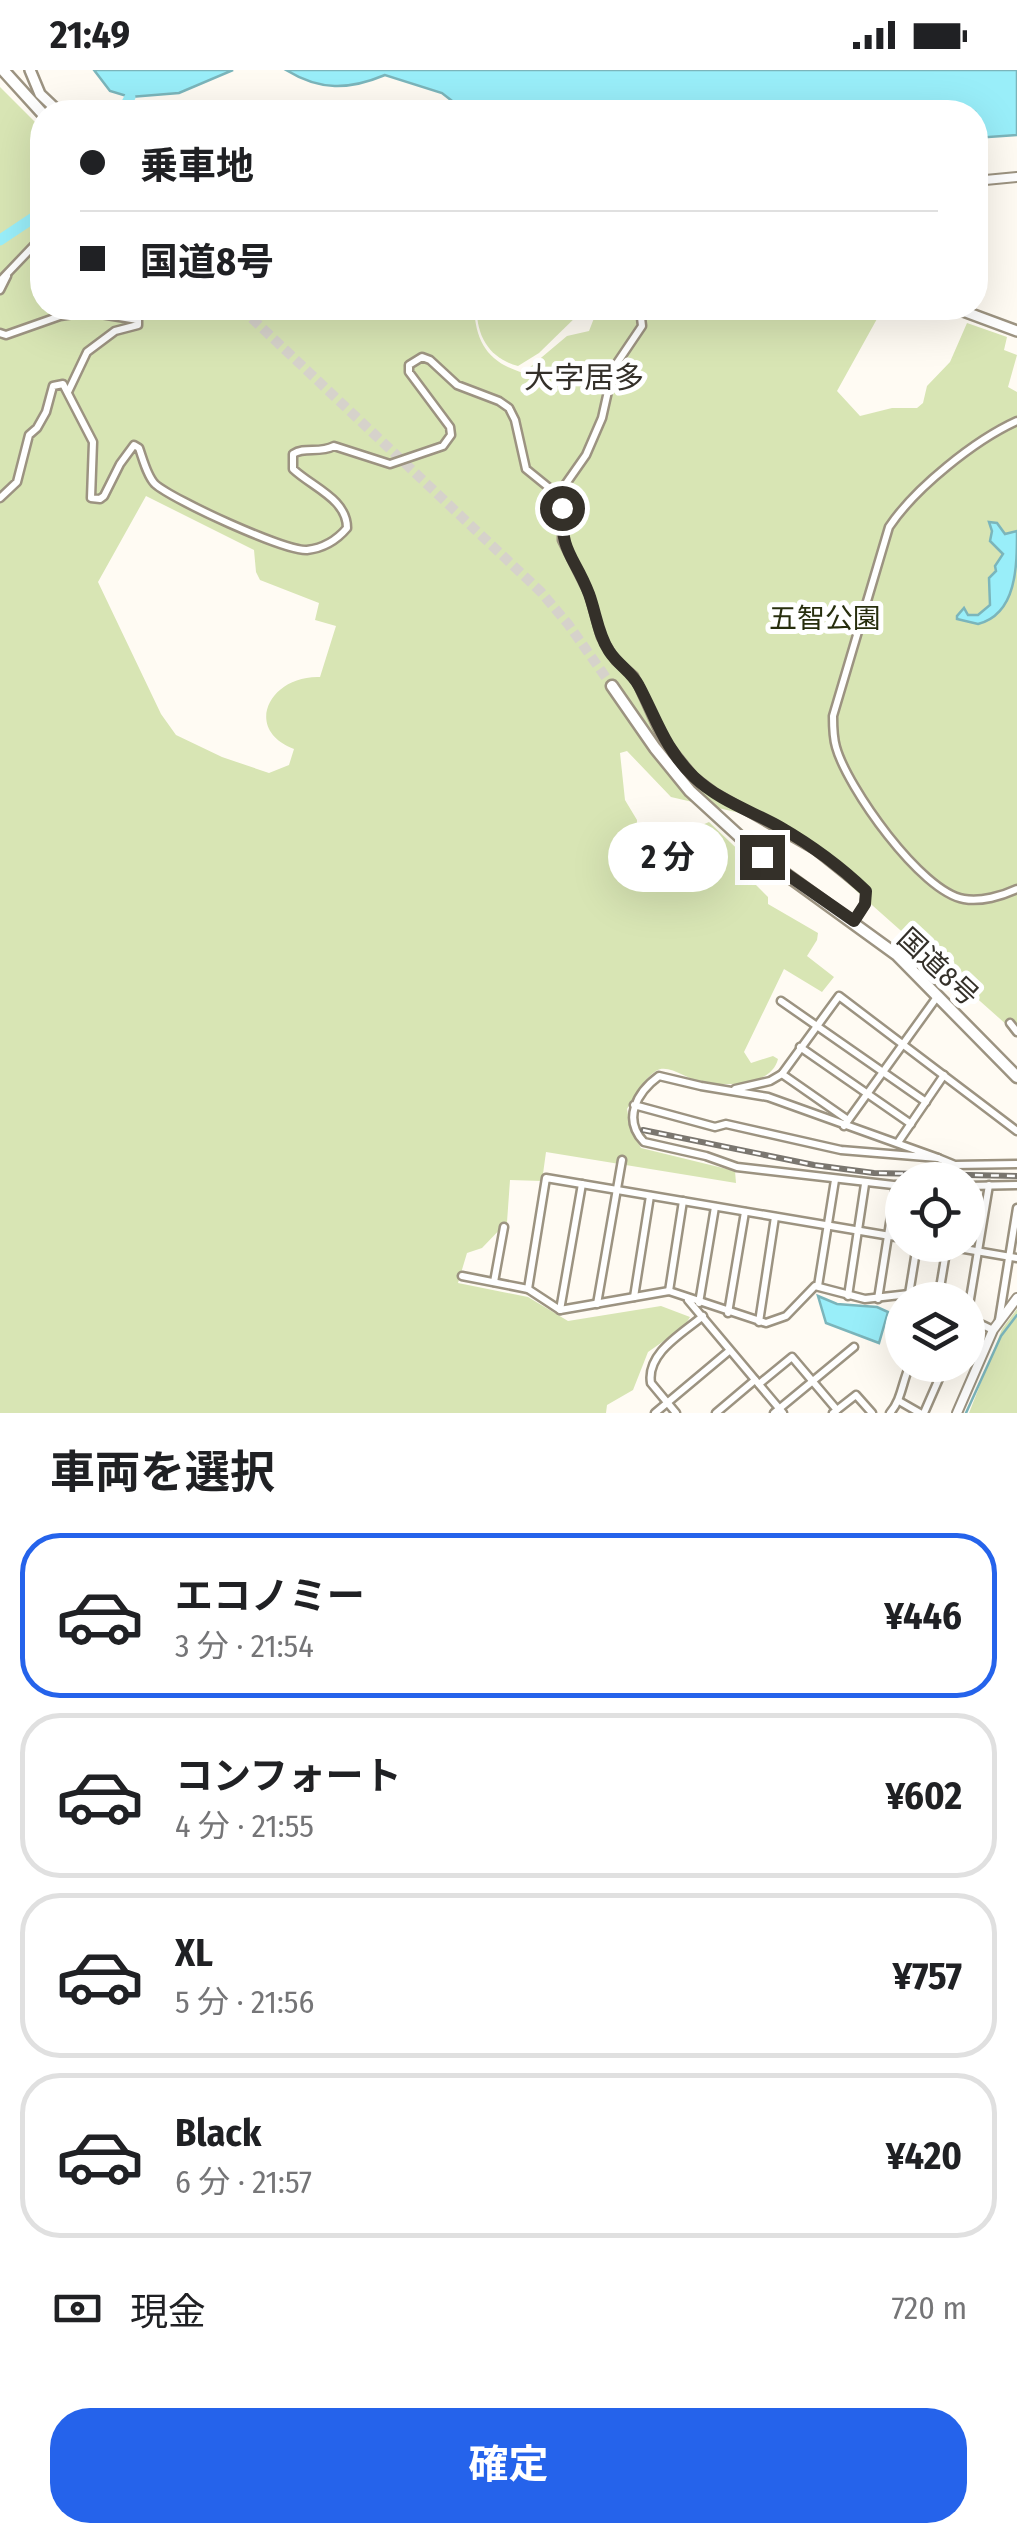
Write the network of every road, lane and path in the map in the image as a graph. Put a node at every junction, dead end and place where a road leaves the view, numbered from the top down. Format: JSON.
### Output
{"nodes":[{"id":1,"x":4,"y":70,"type":"edge"},
{"id":2,"x":30,"y":70,"type":"edge"},
{"id":3,"x":31,"y":100,"type":"edge"},
{"id":4,"x":46,"y":100,"type":"edge"},
{"id":5,"x":1017,"y":177,"type":"edge"},
{"id":6,"x":988,"y":180,"type":"edge"},
{"id":7,"x":30,"y":250,"type":"edge"},
{"id":8,"x":4,"y":278,"type":"edge"},
{"id":9,"x":0,"y":290,"type":"edge"},
{"id":10,"x":49,"y":320,"type":"edge"},
{"id":11,"x":138,"y":320,"type":"edge"},
{"id":12,"x":642,"y":320,"type":"edge"},
{"id":13,"x":987,"y":320,"type":"edge"},
{"id":14,"x":1017,"y":331,"type":"edge"},
{"id":15,"x":0,"y":333,"type":"edge"},
{"id":16,"x":68,"y":392,"type":"junction"},
{"id":17,"x":1017,"y":420,"type":"edge"},
{"id":18,"x":558,"y":495,"type":"junction"},
{"id":19,"x":0,"y":498,"type":"edge"},
{"id":20,"x":612,"y":686,"type":"tunnel mouth"},
{"id":21,"x":1017,"y":889,"type":"edge"},
{"id":22,"x":854,"y":921,"type":"junction"},
{"id":23,"x":939,"y":995,"type":"junction"},
{"id":24,"x":781,"y":1001,"type":"dead end"},
{"id":25,"x":818,"y":1024,"type":"junction"},
{"id":26,"x":1010,"y":1024,"type":"dead end"},
{"id":27,"x":1017,"y":1032,"type":"edge"},
{"id":28,"x":902,"y":1045,"type":"junction"},
{"id":29,"x":800,"y":1048,"type":"junction"},
{"id":30,"x":883,"y":1072,"type":"junction"},
{"id":31,"x":782,"y":1074,"type":"junction"},
{"id":32,"x":944,"y":1075,"type":"junction"},
{"id":33,"x":1017,"y":1077,"type":"edge"},
{"id":34,"x":734,"y":1089,"type":"junction"},
{"id":35,"x":867,"y":1096,"type":"junction"},
{"id":36,"x":926,"y":1102,"type":"junction"},
{"id":37,"x":634,"y":1105,"type":"junction"},
{"id":38,"x":846,"y":1123,"type":"junction"},
{"id":39,"x":911,"y":1124,"type":"junction"},
{"id":40,"x":1017,"y":1131,"type":"edge"},
{"id":41,"x":899,"y":1141,"type":"dead end"},
{"id":42,"x":938,"y":1158,"type":"junction"},
{"id":43,"x":622,"y":1160,"type":"dead end"},
{"id":44,"x":1017,"y":1164,"type":"edge"},
{"id":45,"x":836,"y":1180,"type":"junction"},
{"id":46,"x":582,"y":1184,"type":"junction"},
{"id":47,"x":866,"y":1184,"type":"junction"},
{"id":48,"x":885,"y":1185,"type":"edge"},
{"id":49,"x":985,"y":1185,"type":"edge"},
{"id":50,"x":990,"y":1185,"type":"junction"},
{"id":51,"x":1017,"y":1185,"type":"edge"},
{"id":52,"x":617,"y":1190,"type":"junction"},
{"id":53,"x":650,"y":1196,"type":"junction"},
{"id":54,"x":684,"y":1201,"type":"junction"},
{"id":55,"x":715,"y":1206,"type":"junction"},
{"id":56,"x":1017,"y":1208,"type":"edge"},
{"id":57,"x":745,"y":1212,"type":"junction"},
{"id":58,"x":985,"y":1212,"type":"edge"},
{"id":59,"x":775,"y":1217,"type":"junction"},
{"id":60,"x":827,"y":1226,"type":"junction"},
{"id":61,"x":504,"y":1227,"type":"dead end"},
{"id":62,"x":858,"y":1231,"type":"junction"},
{"id":63,"x":885,"y":1236,"type":"edge"},
{"id":64,"x":985,"y":1252,"type":"edge"},
{"id":65,"x":885,"y":1255,"type":"edge"},
{"id":66,"x":1013,"y":1257,"type":"edge"},
{"id":67,"x":462,"y":1276,"type":"dead end"},
{"id":68,"x":494,"y":1282,"type":"junction"},
{"id":69,"x":818,"y":1286,"type":"junction"},
{"id":70,"x":528,"y":1288,"type":"junction"},
{"id":71,"x":669,"y":1291,"type":"junction"},
{"id":72,"x":634,"y":1296,"type":"junction"},
{"id":73,"x":848,"y":1296,"type":"junction"},
{"id":74,"x":885,"y":1298,"type":"edge"},
{"id":75,"x":1017,"y":1298,"type":"edge"},
{"id":76,"x":686,"y":1299,"type":"junction"},
{"id":77,"x":878,"y":1299,"type":"junction"},
{"id":78,"x":699,"y":1303,"type":"junction"},
{"id":79,"x":597,"y":1304,"type":"junction"},
{"id":80,"x":560,"y":1310,"type":"junction"},
{"id":81,"x":728,"y":1313,"type":"junction"},
{"id":82,"x":703,"y":1316,"type":"junction"},
{"id":83,"x":759,"y":1322,"type":"junction"},
{"id":84,"x":985,"y":1322,"type":"edge"},
{"id":85,"x":996,"y":1326,"type":"junction"},
{"id":86,"x":854,"y":1348,"type":"dead end"},
{"id":87,"x":729,"y":1351,"type":"junction"},
{"id":88,"x":757,"y":1382,"type":"junction"},
{"id":89,"x":813,"y":1382,"type":"junction"},
{"id":90,"x":903,"y":1382,"type":"edge"},
{"id":91,"x":937,"y":1382,"type":"edge"},
{"id":92,"x":899,"y":1402,"type":"junction"},
{"id":93,"x":668,"y":1404,"type":"junction"},
{"id":94,"x":779,"y":1411,"type":"edge"},
{"id":95,"x":835,"y":1411,"type":"edge"},
{"id":96,"x":655,"y":1413,"type":"edge"},
{"id":97,"x":676,"y":1413,"type":"edge"},
{"id":98,"x":716,"y":1413,"type":"edge"},
{"id":99,"x":872,"y":1413,"type":"edge"},
{"id":100,"x":890,"y":1413,"type":"edge"},
{"id":101,"x":922,"y":1413,"type":"edge"},
{"id":102,"x":957,"y":1413,"type":"edge"}],
"edges":[{"from":1,"to":3,"type":"highway"},
{"from":2,"to":4,"type":"main road"},
{"from":5,"to":6,"type":"street"},
{"from":7,"to":8,"type":"street"},
{"from":8,"to":9,"type":"street"},
{"from":10,"to":15,"type":"street"},
{"from":11,"to":16,"type":"street"},
{"from":12,"to":18,"type":"street"},
{"from":13,"to":14,"type":"main road"},
{"from":16,"to":18,"type":"street"},
{"from":16,"to":19,"type":"street"},
{"from":17,"to":21,"type":"street"},
{"from":18,"to":22,"type":"street"},
{"from":20,"to":22,"type":"highway","name":"国道8号"},
{"from":22,"to":23,"type":"highway","name":"国道8号"},
{"from":23,"to":28,"type":"street"},
{"from":23,"to":33,"type":"highway","name":"国道8号"},
{"from":24,"to":25,"type":"street"},
{"from":25,"to":28,"type":"street"},
{"from":25,"to":29,"type":"street"},
{"from":25,"to":30,"type":"street"},
{"from":26,"to":27,"type":"street"},
{"from":28,"to":30,"type":"street"},
{"from":28,"to":32,"type":"street"},
{"from":29,"to":31,"type":"street"},
{"from":29,"to":35,"type":"street"},
{"from":30,"to":35,"type":"street"},
{"from":30,"to":36,"type":"street"},
{"from":31,"to":34,"type":"street"},
{"from":31,"to":38,"type":"street"},
{"from":32,"to":36,"type":"street"},
{"from":32,"to":40,"type":"street"},
{"from":34,"to":37,"type":"street"},
{"from":34,"to":38,"type":"street"},
{"from":35,"to":38,"type":"street"},
{"from":35,"to":39,"type":"street"},
{"from":36,"to":39,"type":"street"},
{"from":37,"to":42,"type":"street"},
{"from":37,"to":45,"type":"street"},
{"from":38,"to":42,"type":"street"},
{"from":39,"to":41,"type":"street"},
{"from":42,"to":44,"type":"street"},
{"from":43,"to":52,"type":"street"},
{"from":45,"to":47,"type":"street"},
{"from":45,"to":60,"type":"street"},
{"from":46,"to":52,"type":"street"},
{"from":46,"to":70,"type":"street"},
{"from":46,"to":80,"type":"street"},
{"from":47,"to":48,"type":"street"},
{"from":47,"to":62,"type":"street"},
{"from":49,"to":50,"type":"street"},
{"from":50,"to":51,"type":"street"},
{"from":50,"to":58,"type":"street"},
{"from":52,"to":53,"type":"street"},
{"from":52,"to":79,"type":"street"},
{"from":53,"to":54,"type":"street"},
{"from":53,"to":72,"type":"street"},
{"from":54,"to":55,"type":"street"},
{"from":54,"to":71,"type":"street"},
{"from":55,"to":57,"type":"street"},
{"from":55,"to":78,"type":"street"},
{"from":56,"to":66,"type":"street"},
{"from":57,"to":59,"type":"street"},
{"from":57,"to":81,"type":"street"},
{"from":59,"to":60,"type":"street"},
{"from":59,"to":83,"type":"street"},
{"from":60,"to":62,"type":"street"},
{"from":60,"to":69,"type":"street"},
{"from":61,"to":68,"type":"street"},
{"from":62,"to":63,"type":"street"},
{"from":62,"to":73,"type":"street"},
{"from":64,"to":66,"type":"street"},
{"from":65,"to":77,"type":"street"},
{"from":66,"to":85,"type":"street"},
{"from":67,"to":68,"type":"street"},
{"from":68,"to":70,"type":"street"},
{"from":69,"to":73,"type":"street"},
{"from":69,"to":83,"type":"street"},
{"from":70,"to":80,"type":"street"},
{"from":71,"to":72,"type":"street"},
{"from":71,"to":76,"type":"street"},
{"from":72,"to":79,"type":"street"},
{"from":73,"to":77,"type":"street"},
{"from":74,"to":77,"type":"street"},
{"from":75,"to":85,"type":"street"},
{"from":76,"to":78,"type":"street"},
{"from":76,"to":82,"type":"street"},
{"from":78,"to":81,"type":"street"},
{"from":79,"to":80,"type":"street"},
{"from":81,"to":83,"type":"street"},
{"from":82,"to":87,"type":"street"},
{"from":82,"to":93,"type":"street"},
{"from":84,"to":85,"type":"street"},
{"from":85,"to":102,"type":"street"},
{"from":86,"to":89,"type":"street"},
{"from":87,"to":88,"type":"street"},
{"from":87,"to":93,"type":"street"},
{"from":88,"to":89,"type":"street"},
{"from":88,"to":94,"type":"street"},
{"from":88,"to":98,"type":"street"},
{"from":89,"to":94,"type":"street"},
{"from":89,"to":95,"type":"street"},
{"from":90,"to":92,"type":"street"},
{"from":91,"to":101,"type":"street"},
{"from":92,"to":100,"type":"street"},
{"from":92,"to":101,"type":"street"},
{"from":93,"to":96,"type":"street"},
{"from":93,"to":97,"type":"street"},
{"from":95,"to":99,"type":"street"}]}
